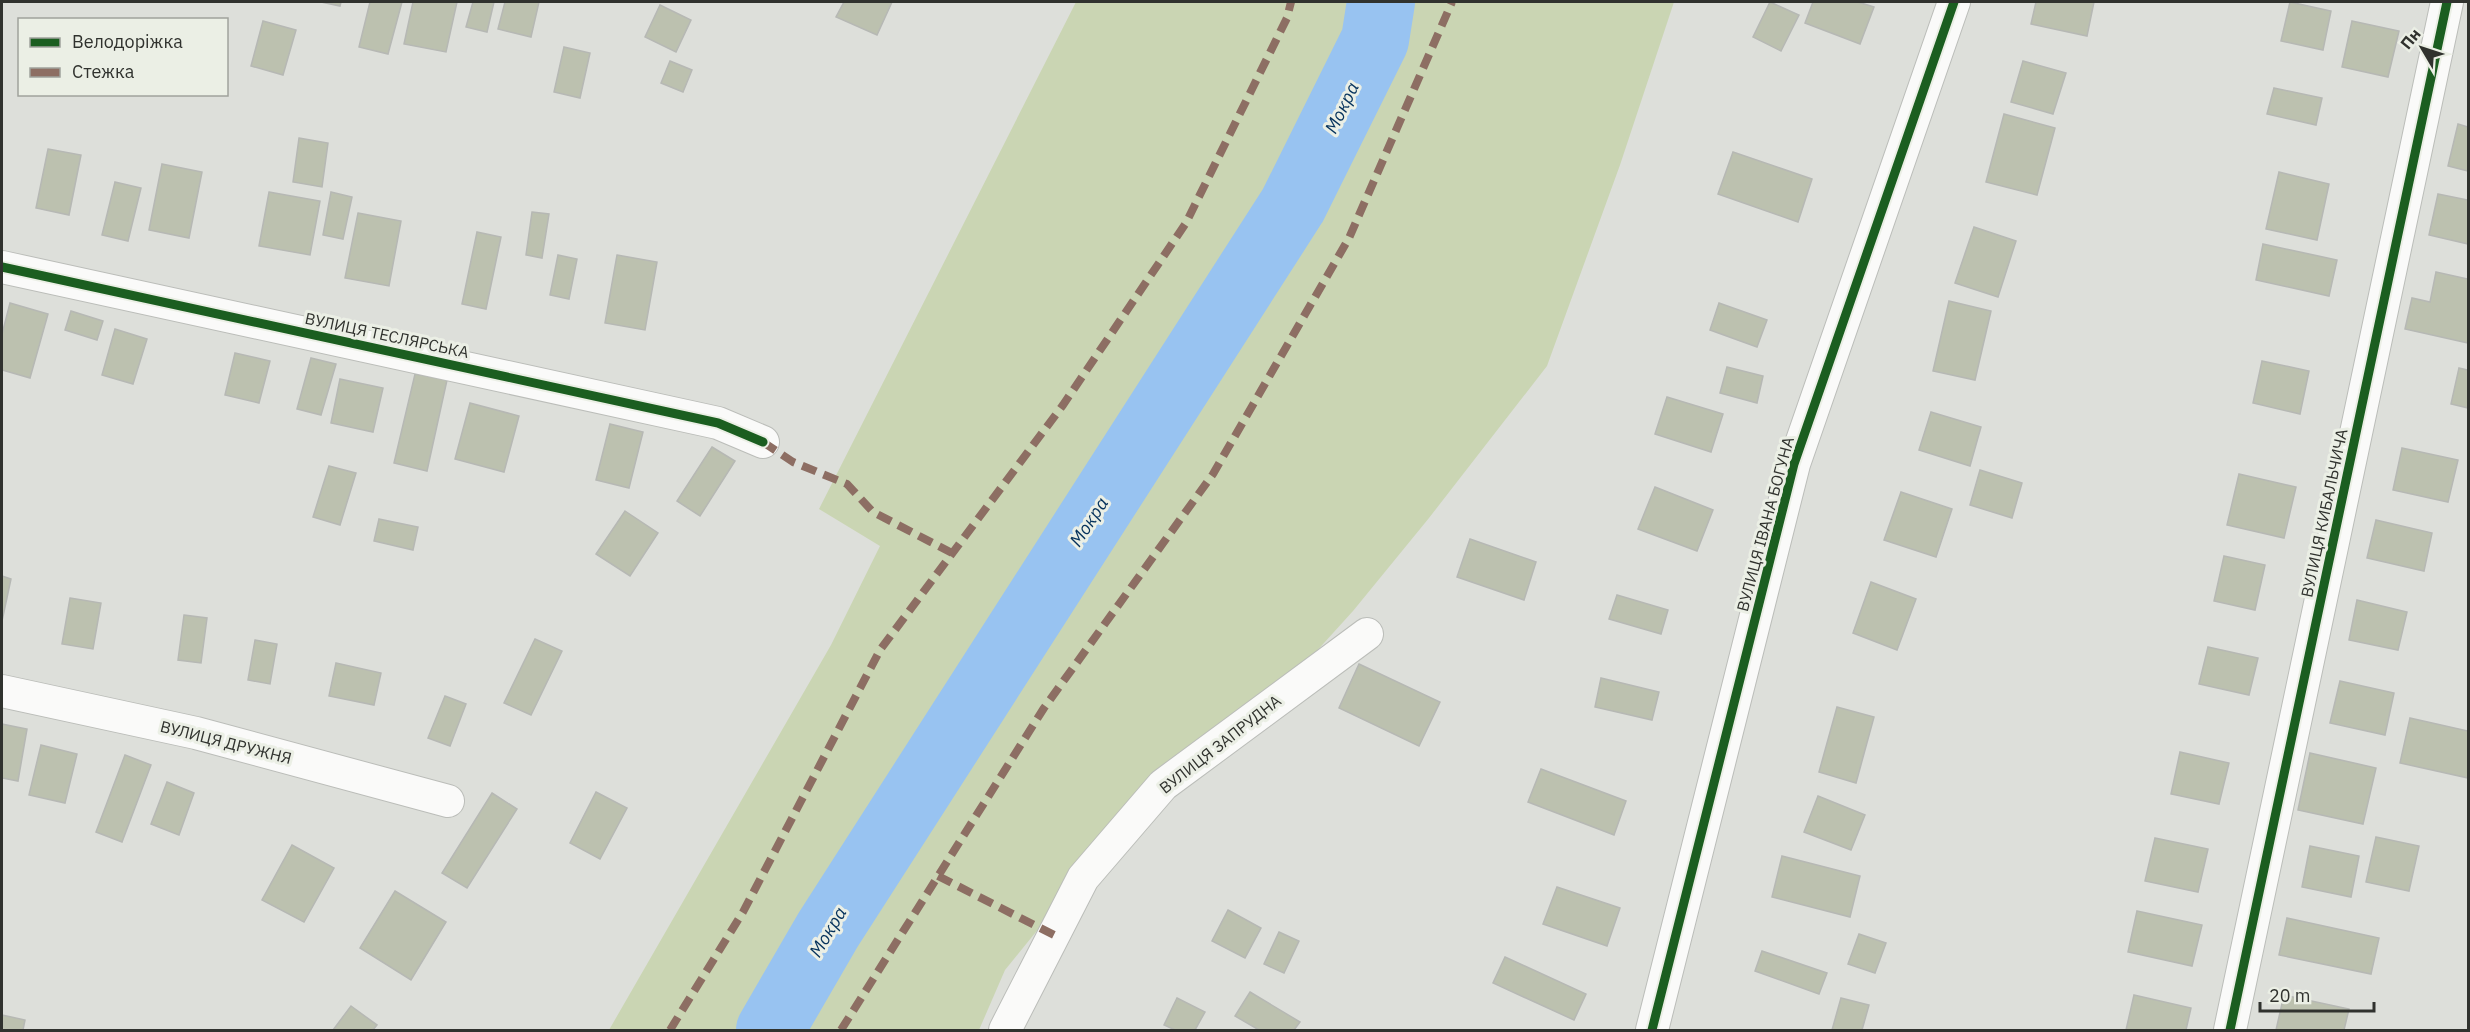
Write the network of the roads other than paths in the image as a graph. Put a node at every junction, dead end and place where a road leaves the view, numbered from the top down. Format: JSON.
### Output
{"nodes":[{"id":1,"x":1954,"y":2,"type":"edge"},
{"id":2,"x":2447,"y":2,"type":"edge"},
{"id":3,"x":2,"y":267,"type":"edge"},
{"id":4,"x":763,"y":442,"type":"dead end"},
{"id":5,"x":1367,"y":634,"type":"dead end"},
{"id":6,"x":2,"y":691,"type":"edge"},
{"id":7,"x":448,"y":801,"type":"dead end"},
{"id":8,"x":1005,"y":1030,"type":"edge"},
{"id":9,"x":1652,"y":1030,"type":"edge"},
{"id":10,"x":2230,"y":1030,"type":"edge"}],
"edges":[{"from":1,"to":9,"type":"street","name":"ВУЛИЦЯ ІВАНА БОГУНА"},
{"from":2,"to":10,"type":"street","name":"ВУЛИЦЯ КИБАЛЬЧИЧА"},
{"from":3,"to":4,"type":"street","name":"ВУЛИЦЯ ТЕСЛЯРСЬКА"},
{"from":5,"to":8,"type":"street","name":"ВУЛИЦЯ ЗАПРУДНА"},
{"from":6,"to":7,"type":"street","name":"ВУЛИЦЯ ДРУЖНЯ"}]}
